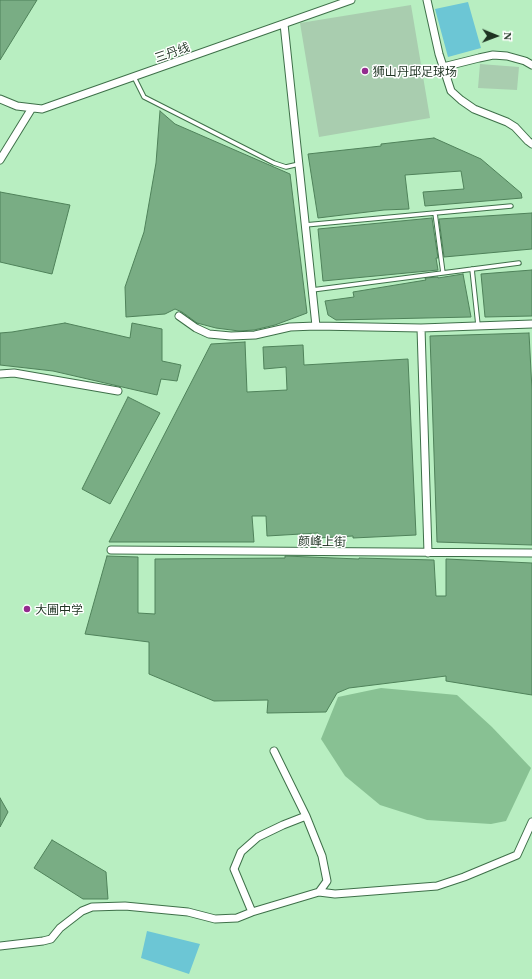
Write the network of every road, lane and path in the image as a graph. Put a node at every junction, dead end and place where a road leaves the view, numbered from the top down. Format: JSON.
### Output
{"nodes":[{"id":1,"x":351,"y":0,"type":"edge"},
{"id":2,"x":427,"y":0,"type":"edge"},
{"id":3,"x":284,"y":24,"type":"junction"},
{"id":4,"x":532,"y":66,"type":"edge"},
{"id":5,"x":443,"y":67,"type":"junction"},
{"id":6,"x":134,"y":77,"type":"junction"},
{"id":7,"x":0,"y":99,"type":"edge"},
{"id":8,"x":32,"y":108,"type":"junction"},
{"id":9,"x":532,"y":144,"type":"edge"},
{"id":10,"x":0,"y":160,"type":"edge"},
{"id":11,"x":299,"y":164,"type":"junction"},
{"id":12,"x":511,"y":206,"type":"dead end"},
{"id":13,"x":435,"y":213,"type":"junction"},
{"id":14,"x":305,"y":225,"type":"junction"},
{"id":15,"x":519,"y":263,"type":"dead end"},
{"id":16,"x":472,"y":269,"type":"junction"},
{"id":17,"x":442,"y":273,"type":"junction"},
{"id":18,"x":312,"y":290,"type":"junction"},
{"id":19,"x":179,"y":316,"type":"dead end"},
{"id":20,"x":532,"y":324,"type":"edge"},
{"id":21,"x":316,"y":326,"type":"junction"},
{"id":22,"x":478,"y":326,"type":"junction"},
{"id":23,"x":421,"y":328,"type":"junction"},
{"id":24,"x":0,"y":374,"type":"edge"},
{"id":25,"x":118,"y":391,"type":"dead end"},
{"id":26,"x":111,"y":550,"type":"dead end"},
{"id":27,"x":428,"y":553,"type":"junction"},
{"id":28,"x":532,"y":553,"type":"edge"},
{"id":29,"x":274,"y":751,"type":"dead end"},
{"id":30,"x":306,"y":816,"type":"junction"},
{"id":31,"x":532,"y":822,"type":"edge"},
{"id":32,"x":319,"y":892,"type":"junction"},
{"id":33,"x":252,"y":912,"type":"junction"},
{"id":34,"x":0,"y":946,"type":"edge"}],
"edges":[{"from":1,"to":3,"type":"street","name":"三丹线"},
{"from":2,"to":5,"type":"street"},
{"from":3,"to":6,"type":"street","name":"三丹线"},
{"from":3,"to":11,"type":"street"},
{"from":4,"to":5,"type":"street"},
{"from":5,"to":9,"type":"street"},
{"from":6,"to":8,"type":"street","name":"三丹线"},
{"from":6,"to":11,"type":"lane"},
{"from":7,"to":8,"type":"street","name":"三丹线"},
{"from":8,"to":10,"type":"street"},
{"from":11,"to":14,"type":"street"},
{"from":12,"to":13,"type":"lane"},
{"from":13,"to":14,"type":"lane"},
{"from":13,"to":17,"type":"lane"},
{"from":14,"to":18,"type":"street"},
{"from":15,"to":16,"type":"lane"},
{"from":16,"to":17,"type":"lane"},
{"from":16,"to":22,"type":"lane"},
{"from":17,"to":18,"type":"lane"},
{"from":18,"to":21,"type":"street"},
{"from":19,"to":21,"type":"street"},
{"from":20,"to":22,"type":"street"},
{"from":21,"to":23,"type":"street"},
{"from":22,"to":23,"type":"street"},
{"from":23,"to":27,"type":"street"},
{"from":24,"to":25,"type":"street"},
{"from":26,"to":27,"type":"street","name":"颜峰上街"},
{"from":27,"to":28,"type":"street","name":"颜峰上街"},
{"from":29,"to":30,"type":"street"},
{"from":30,"to":32,"type":"street"},
{"from":30,"to":33,"type":"street"},
{"from":31,"to":32,"type":"street"},
{"from":32,"to":33,"type":"street"},
{"from":33,"to":34,"type":"street"}]}
